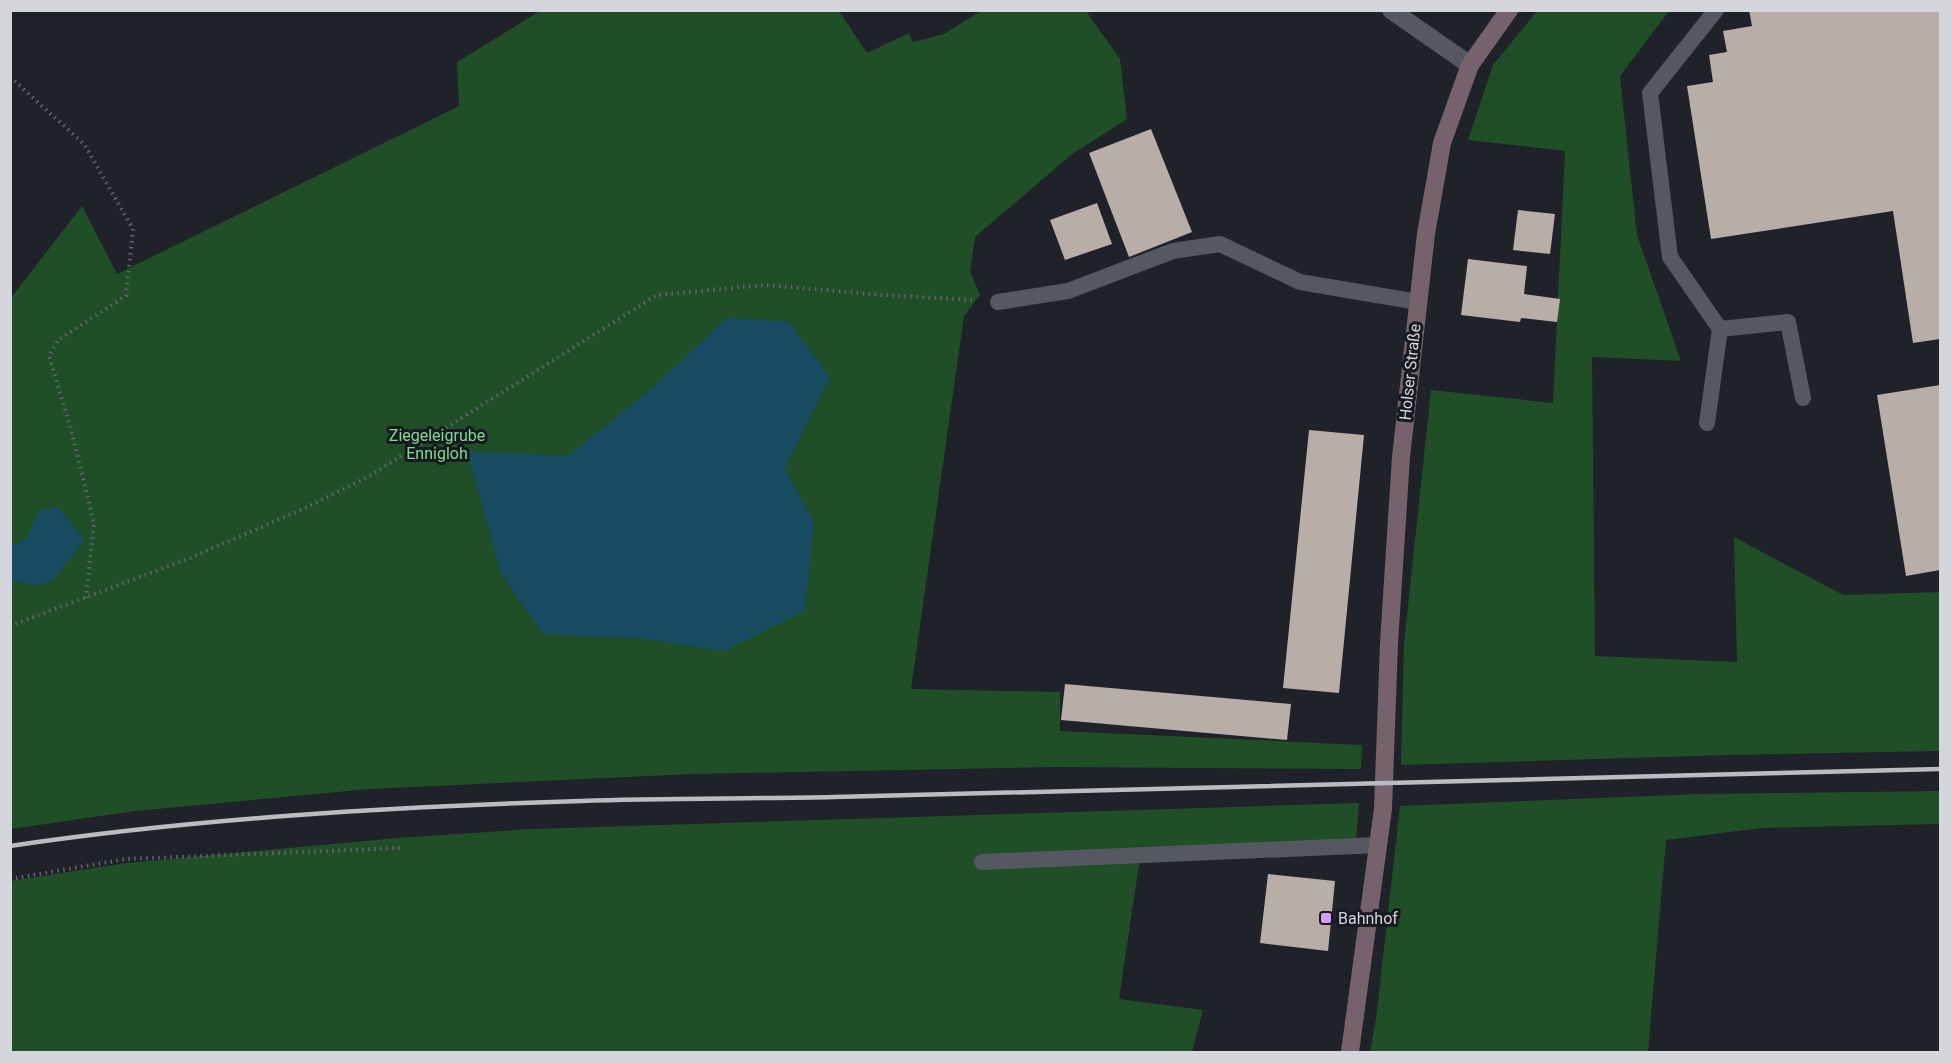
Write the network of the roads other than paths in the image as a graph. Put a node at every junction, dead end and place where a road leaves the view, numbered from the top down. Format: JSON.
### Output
{"nodes":[{"id":1,"x":1391,"y":10,"type":"edge"},
{"id":2,"x":1509,"y":10,"type":"edge"},
{"id":3,"x":1716,"y":10,"type":"edge"},
{"id":4,"x":1470,"y":65,"type":"junction"},
{"id":5,"x":998,"y":302,"type":"road end"},
{"id":6,"x":1418,"y":302,"type":"junction"},
{"id":7,"x":1720,"y":329,"type":"junction"},
{"id":8,"x":1803,"y":398,"type":"dead end"},
{"id":9,"x":1707,"y":423,"type":"dead end"},
{"id":10,"x":1379,"y":845,"type":"junction"},
{"id":11,"x":982,"y":862,"type":"dead end"},
{"id":12,"x":1350,"y":1053,"type":"edge"}],
"edges":[{"from":1,"to":4,"type":"street"},
{"from":2,"to":4,"type":"main road","name":"Holser Straße"},
{"from":3,"to":7,"type":"lane"},
{"from":4,"to":6,"type":"main road","name":"Holser Straße"},
{"from":5,"to":6,"type":"lane"},
{"from":6,"to":10,"type":"main road","name":"Holser Straße"},
{"from":7,"to":8,"type":"lane"},
{"from":7,"to":9,"type":"lane"},
{"from":10,"to":11,"type":"lane"},
{"from":10,"to":12,"type":"main road","name":"Holser Straße"}]}
